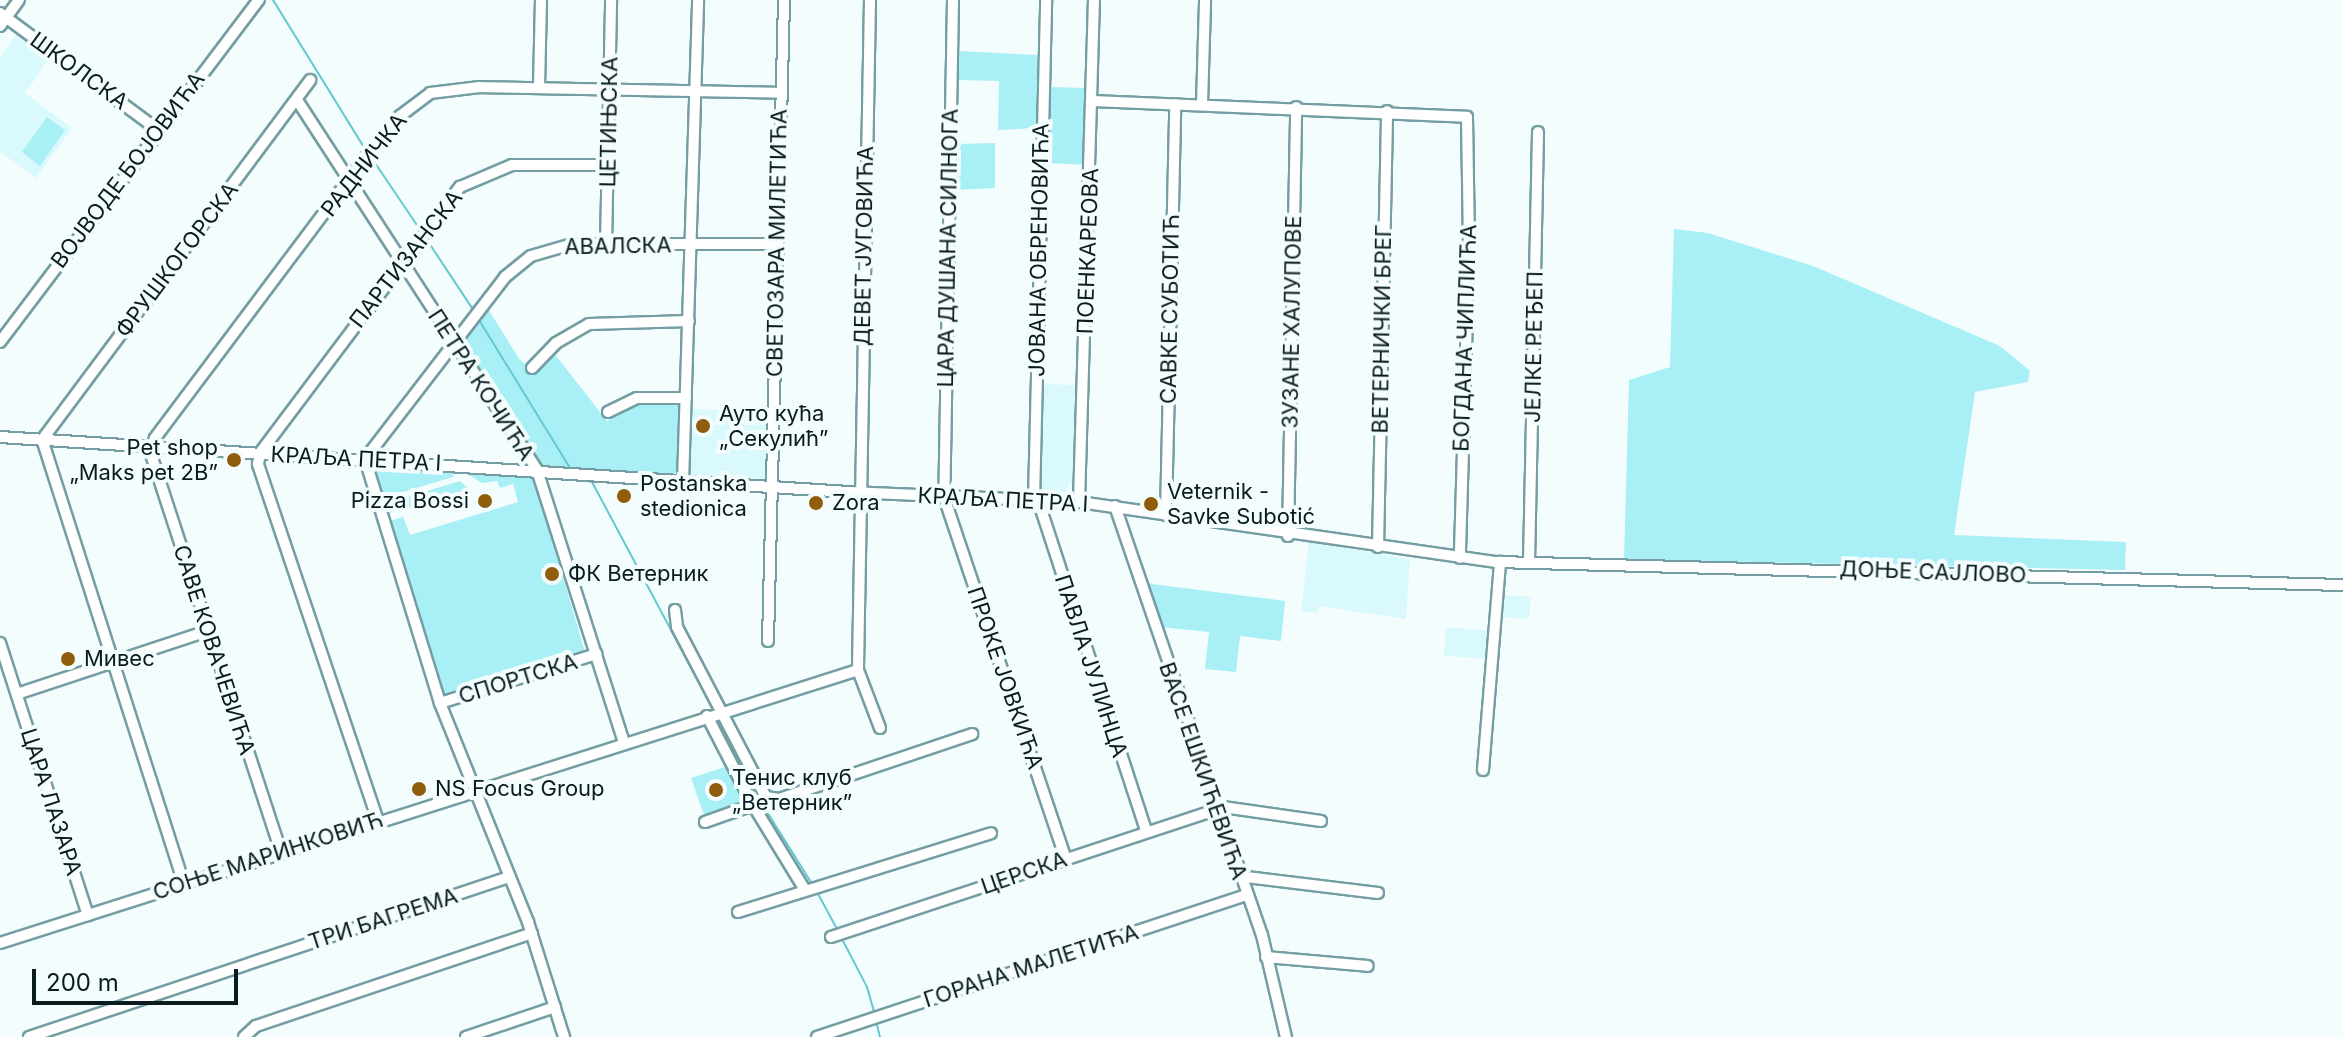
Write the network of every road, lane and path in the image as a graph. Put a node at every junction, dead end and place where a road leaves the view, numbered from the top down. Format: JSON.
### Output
{"nodes":[{"id":1,"x":19,"y":0,"type":"edge"},
{"id":2,"x":259,"y":0,"type":"edge"},
{"id":3,"x":541,"y":0,"type":"edge"},
{"id":4,"x":611,"y":0,"type":"edge"},
{"id":5,"x":698,"y":0,"type":"edge"},
{"id":6,"x":784,"y":0,"type":"edge"},
{"id":7,"x":870,"y":0,"type":"edge"},
{"id":8,"x":953,"y":0,"type":"edge"},
{"id":9,"x":1046,"y":0,"type":"edge"},
{"id":10,"x":1094,"y":0,"type":"edge"},
{"id":11,"x":1205,"y":0,"type":"edge"},
{"id":12,"x":2,"y":19,"type":"edge"},
{"id":13,"x":310,"y":80,"type":"dead end"},
{"id":14,"x":539,"y":87,"type":"junction"},
{"id":15,"x":611,"y":88,"type":"junction"},
{"id":16,"x":696,"y":90,"type":"junction"},
{"id":17,"x":781,"y":93,"type":"junction"},
{"id":18,"x":297,"y":100,"type":"junction"},
{"id":19,"x":1092,"y":101,"type":"junction"},
{"id":20,"x":1175,"y":104,"type":"junction"},
{"id":21,"x":1202,"y":104,"type":"junction"},
{"id":22,"x":1296,"y":107,"type":"junction"},
{"id":23,"x":1387,"y":111,"type":"junction"},
{"id":24,"x":157,"y":129,"type":"junction"},
{"id":25,"x":1538,"y":132,"type":"dead end"},
{"id":26,"x":608,"y":165,"type":"junction"},
{"id":27,"x":350,"y":182,"type":"junction"},
{"id":28,"x":606,"y":244,"type":"junction"},
{"id":29,"x":690,"y":244,"type":"junction"},
{"id":30,"x":777,"y":244,"type":"junction"},
{"id":31,"x":401,"y":264,"type":"junction"},
{"id":32,"x":689,"y":321,"type":"junction"},
{"id":33,"x":0,"y":342,"type":"edge"},
{"id":34,"x":454,"y":344,"type":"junction"},
{"id":35,"x":532,"y":368,"type":"dead end"},
{"id":36,"x":686,"y":398,"type":"junction"},
{"id":37,"x":608,"y":412,"type":"dead end"},
{"id":38,"x":0,"y":437,"type":"edge"},
{"id":39,"x":42,"y":440,"type":"junction"},
{"id":40,"x":151,"y":447,"type":"junction"},
{"id":41,"x":260,"y":453,"type":"junction"},
{"id":42,"x":365,"y":459,"type":"junction"},
{"id":43,"x":537,"y":470,"type":"junction"},
{"id":44,"x":683,"y":482,"type":"junction"},
{"id":45,"x":772,"y":487,"type":"junction"},
{"id":46,"x":860,"y":493,"type":"junction"},
{"id":47,"x":944,"y":497,"type":"junction"},
{"id":48,"x":1036,"y":499,"type":"junction"},
{"id":49,"x":1079,"y":502,"type":"junction"},
{"id":50,"x":1115,"y":506,"type":"junction"},
{"id":51,"x":1166,"y":515,"type":"junction"},
{"id":52,"x":1288,"y":536,"type":"junction"},
{"id":53,"x":1378,"y":547,"type":"junction"},
{"id":54,"x":1460,"y":558,"type":"junction"},
{"id":55,"x":1500,"y":562,"type":"junction"},
{"id":56,"x":1526,"y":563,"type":"junction"},
{"id":57,"x":2343,"y":585,"type":"edge"},
{"id":58,"x":675,"y":610,"type":"dead end"},
{"id":59,"x":208,"y":631,"type":"junction"},
{"id":60,"x":768,"y":641,"type":"dead end"},
{"id":61,"x":0,"y":643,"type":"edge"},
{"id":62,"x":596,"y":654,"type":"junction"},
{"id":63,"x":113,"y":662,"type":"junction"},
{"id":64,"x":858,"y":670,"type":"junction"},
{"id":65,"x":17,"y":694,"type":"junction"},
{"id":66,"x":440,"y":703,"type":"junction"},
{"id":67,"x":724,"y":710,"type":"junction"},
{"id":68,"x":707,"y":716,"type":"junction"},
{"id":69,"x":880,"y":728,"type":"dead end"},
{"id":70,"x":972,"y":734,"type":"dead end"},
{"id":71,"x":624,"y":743,"type":"junction"},
{"id":72,"x":1483,"y":770,"type":"dead end"},
{"id":73,"x":471,"y":791,"type":"junction"},
{"id":74,"x":753,"y":805,"type":"junction"},
{"id":75,"x":1217,"y":809,"type":"junction"},
{"id":76,"x":378,"y":821,"type":"junction"},
{"id":77,"x":1321,"y":821,"type":"dead end"},
{"id":78,"x":705,"y":822,"type":"dead end"},
{"id":79,"x":1146,"y":831,"type":"junction"},
{"id":80,"x":991,"y":833,"type":"dead end"},
{"id":81,"x":281,"y":852,"type":"junction"},
{"id":82,"x":1066,"y":859,"type":"junction"},
{"id":83,"x":1238,"y":876,"type":"junction"},
{"id":84,"x":509,"y":877,"type":"junction"},
{"id":85,"x":184,"y":884,"type":"junction"},
{"id":86,"x":805,"y":890,"type":"junction"},
{"id":87,"x":1378,"y":893,"type":"dead end"},
{"id":88,"x":1246,"y":895,"type":"junction"},
{"id":89,"x":738,"y":912,"type":"dead end"},
{"id":90,"x":88,"y":915,"type":"junction"},
{"id":91,"x":532,"y":933,"type":"junction"},
{"id":92,"x":831,"y":937,"type":"dead end"},
{"id":93,"x":0,"y":943,"type":"edge"},
{"id":94,"x":1266,"y":957,"type":"junction"},
{"id":95,"x":1368,"y":966,"type":"dead end"},
{"id":96,"x":555,"y":1007,"type":"junction"},
{"id":97,"x":565,"y":1033,"type":"edge"},
{"id":98,"x":29,"y":1037,"type":"edge"},
{"id":99,"x":244,"y":1037,"type":"edge"},
{"id":100,"x":466,"y":1037,"type":"edge"},
{"id":101,"x":550,"y":1037,"type":"edge"},
{"id":102,"x":817,"y":1037,"type":"edge"},
{"id":103,"x":1286,"y":1037,"type":"edge"}],
"edges":[{"from":1,"to":12,"type":"street"},
{"from":2,"to":24,"type":"street","name":"ВОЈВОДЕ БОЈОВИЋА"},
{"from":3,"to":14,"type":"street"},
{"from":4,"to":15,"type":"street","name":"ЦЕТИЊСКА"},
{"from":5,"to":16,"type":"street"},
{"from":6,"to":17,"type":"street","name":"СВЕТОЗАРА МИЛЕТИЋА"},
{"from":7,"to":46,"type":"street","name":"ДЕВЕТ ЈУГОВИЋА"},
{"from":8,"to":47,"type":"street","name":"ЦАРА ДУШАНА СИЛНОГА"},
{"from":9,"to":48,"type":"street","name":"ЈОВАНА ОБРЕНОВИЋА"},
{"from":10,"to":19,"type":"street","name":"ПОЕНКАРЕОВА"},
{"from":11,"to":21,"type":"street"},
{"from":12,"to":24,"type":"street","name":"ШКОЛСКА"},
{"from":13,"to":18,"type":"street","name":"ФРУШКОГОРСКА"},
{"from":14,"to":15,"type":"street","name":"РАДНИЧКА"},
{"from":14,"to":27,"type":"street","name":"РАДНИЧКА"},
{"from":15,"to":16,"type":"street","name":"РАДНИЧКА"},
{"from":15,"to":26,"type":"street","name":"ЦЕТИЊСКА"},
{"from":16,"to":17,"type":"street","name":"РАДНИЧКА"},
{"from":16,"to":29,"type":"street"},
{"from":17,"to":30,"type":"street","name":"СВЕТОЗАРА МИЛЕТИЋА"},
{"from":18,"to":27,"type":"street","name":"ПЕТРА КОЧИЋА"},
{"from":18,"to":39,"type":"street","name":"ФРУШКОГОРСКА"},
{"from":19,"to":20,"type":"street"},
{"from":19,"to":49,"type":"street","name":"ПОЕНКАРЕОВА"},
{"from":20,"to":21,"type":"street"},
{"from":20,"to":51,"type":"street","name":"САВКЕ СУБОТИЋ"},
{"from":21,"to":22,"type":"street"},
{"from":22,"to":23,"type":"street"},
{"from":22,"to":52,"type":"street","name":"ЗУЗАНЕ ХАЛУПОВЕ"},
{"from":23,"to":53,"type":"street","name":"ВЕТЕРНИЧКИ БРЕГ"},
{"from":23,"to":54,"type":"street","name":"БОГДАНА ЧИПЛИЋА"},
{"from":24,"to":33,"type":"street","name":"ВОЈВОДЕ БОЈОВИЋА"},
{"from":25,"to":56,"type":"street","name":"ЈЕЛКЕ РЕЂЕП"},
{"from":26,"to":28,"type":"street","name":"ЦЕТИЊСКА"},
{"from":26,"to":31,"type":"street","name":"ПАРТИЗАНСКА"},
{"from":27,"to":31,"type":"street","name":"ПЕТРА КОЧИЋА"},
{"from":27,"to":40,"type":"street","name":"РАДНИЧКА"},
{"from":28,"to":29,"type":"street","name":"АВАЛСКА"},
{"from":28,"to":34,"type":"street","name":"АВАЛСКА"},
{"from":29,"to":30,"type":"street","name":"АВАЛСКА"},
{"from":29,"to":32,"type":"street"},
{"from":30,"to":45,"type":"street","name":"СВЕТОЗАРА МИЛЕТИЋА"},
{"from":31,"to":34,"type":"street","name":"ПЕТРА КОЧИЋА"},
{"from":31,"to":41,"type":"street","name":"ПАРТИЗАНСКА"},
{"from":32,"to":35,"type":"street"},
{"from":32,"to":36,"type":"street"},
{"from":34,"to":42,"type":"street","name":"АВАЛСКА"},
{"from":34,"to":43,"type":"street","name":"ПЕТРА КОЧИЋА"},
{"from":36,"to":37,"type":"street"},
{"from":36,"to":44,"type":"street"},
{"from":38,"to":39,"type":"street","name":"КРАЉА ПЕТРА I"},
{"from":39,"to":40,"type":"street","name":"КРАЉА ПЕТРА I"},
{"from":39,"to":63,"type":"street"},
{"from":40,"to":41,"type":"street","name":"КРАЉА ПЕТРА I"},
{"from":40,"to":59,"type":"street","name":"САВЕ КОВАЧЕВИЋА"},
{"from":41,"to":42,"type":"street","name":"КРАЉА ПЕТРА I"},
{"from":41,"to":76,"type":"street"},
{"from":42,"to":43,"type":"street","name":"КРАЉА ПЕТРА I"},
{"from":42,"to":66,"type":"street"},
{"from":43,"to":44,"type":"street","name":"КРАЉА ПЕТРА I"},
{"from":43,"to":62,"type":"street","name":"ПЕТРА КОЧИЋА"},
{"from":44,"to":45,"type":"street","name":"КРАЉА ПЕТРА I"},
{"from":45,"to":46,"type":"street","name":"КРАЉА ПЕТРА I"},
{"from":45,"to":60,"type":"street","name":"СВЕТОЗАРА МИЛЕТИЋА"},
{"from":46,"to":47,"type":"street","name":"КРАЉА ПЕТРА I"},
{"from":46,"to":64,"type":"street","name":"ДЕВЕТ ЈУГОВИЋА"},
{"from":47,"to":48,"type":"street","name":"КРАЉА ПЕТРА I"},
{"from":47,"to":82,"type":"street","name":"ПРОКЕ ЈОВКИЋА"},
{"from":48,"to":49,"type":"street","name":"КРАЉА ПЕТРА I"},
{"from":48,"to":79,"type":"street","name":"ПАВЛА ЈУЛИНЦА"},
{"from":49,"to":50,"type":"street","name":"КРАЉА ПЕТРА I"},
{"from":50,"to":51,"type":"street","name":"КРАЉА ПЕТРА I"},
{"from":50,"to":75,"type":"street","name":"ВАСЕ ЕШКИЋЕВИЋА"},
{"from":51,"to":52,"type":"street","name":"КРАЉА ПЕТРА I"},
{"from":52,"to":53,"type":"street","name":"КРАЉА ПЕТРА I"},
{"from":53,"to":54,"type":"street","name":"КРАЉА ПЕТРА I"},
{"from":54,"to":55,"type":"street","name":"КРАЉА ПЕТРА I"},
{"from":55,"to":56,"type":"street","name":"КРАЉА ПЕТРА I"},
{"from":55,"to":72,"type":"street"},
{"from":56,"to":57,"type":"street","name":"ДОЊЕ САЈЛОВО"},
{"from":58,"to":67,"type":"street"},
{"from":59,"to":63,"type":"street"},
{"from":59,"to":81,"type":"street","name":"САВЕ КОВАЧЕВИЋА"},
{"from":61,"to":65,"type":"street","name":"ЦАРА ЛАЗАРА"},
{"from":62,"to":66,"type":"street","name":"СПОРТСКА"},
{"from":62,"to":71,"type":"street","name":"ПЕТРА КОЧИЋА"},
{"from":63,"to":65,"type":"street"},
{"from":63,"to":85,"type":"street"},
{"from":64,"to":67,"type":"street","name":"СОЊЕ МАРИНКОВИЋ"},
{"from":64,"to":69,"type":"street"},
{"from":65,"to":90,"type":"street","name":"ЦАРА ЛАЗАРА"},
{"from":66,"to":73,"type":"street"},
{"from":67,"to":68,"type":"street","name":"СОЊЕ МАРИНКОВИЋ"},
{"from":67,"to":70,"type":"street"},
{"from":68,"to":71,"type":"street","name":"СОЊЕ МАРИНКОВИЋ"},
{"from":68,"to":74,"type":"street"},
{"from":71,"to":73,"type":"street","name":"СОЊЕ МАРИНКОВИЋ"},
{"from":73,"to":76,"type":"street","name":"СОЊЕ МАРИНКОВИЋ"},
{"from":73,"to":84,"type":"street"},
{"from":74,"to":78,"type":"street"},
{"from":74,"to":86,"type":"street"},
{"from":75,"to":77,"type":"street"},
{"from":75,"to":79,"type":"street","name":"ЦЕРСКА"},
{"from":75,"to":83,"type":"street","name":"ВАСЕ ЕШКИЋЕВИЋА"},
{"from":76,"to":81,"type":"street","name":"СОЊЕ МАРИНКОВИЋ"},
{"from":79,"to":82,"type":"street","name":"ЦЕРСКА"},
{"from":80,"to":86,"type":"street"},
{"from":81,"to":85,"type":"street","name":"СОЊЕ МАРИНКОВИЋ"},
{"from":82,"to":92,"type":"street","name":"ЦЕРСКА"},
{"from":83,"to":87,"type":"street"},
{"from":83,"to":88,"type":"street","name":"ВАСЕ ЕШКИЋЕВИЋА"},
{"from":84,"to":91,"type":"street"},
{"from":84,"to":98,"type":"street","name":"ТРИ БАГРЕМА"},
{"from":85,"to":90,"type":"street","name":"СОЊЕ МАРИНКОВИЋ"},
{"from":86,"to":89,"type":"street"},
{"from":88,"to":94,"type":"street","name":"ВАСЕ ЕШКИЋЕВИЋА"},
{"from":88,"to":102,"type":"street","name":"ГОРАНА МАЛЕТИЋА"},
{"from":90,"to":93,"type":"street","name":"СОЊЕ МАРИНКОВИЋ"},
{"from":91,"to":96,"type":"street"},
{"from":91,"to":99,"type":"street"},
{"from":94,"to":95,"type":"street"},
{"from":94,"to":103,"type":"street","name":"ВАСЕ ЕШКИЋЕВИЋА"},
{"from":96,"to":97,"type":"street"},
{"from":96,"to":100,"type":"street"},
{"from":97,"to":101,"type":"street"}]}
